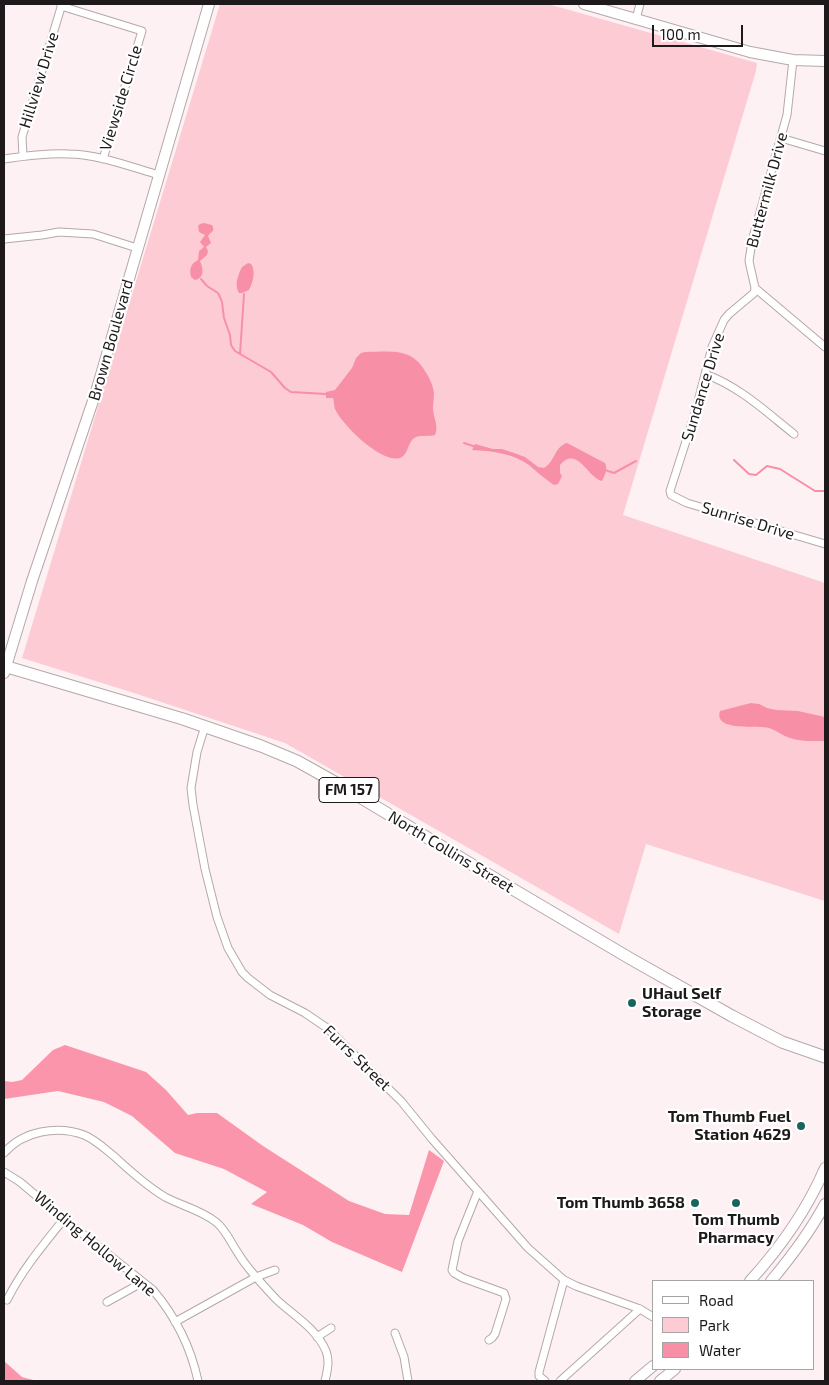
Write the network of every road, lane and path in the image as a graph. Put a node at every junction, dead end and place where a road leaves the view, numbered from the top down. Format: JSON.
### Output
{"nodes":[{"id":1,"x":209,"y":4,"type":"edge"},
{"id":2,"x":584,"y":4,"type":"edge"},
{"id":3,"x":640,"y":4,"type":"edge"},
{"id":4,"x":62,"y":5,"type":"edge"},
{"id":5,"x":636,"y":19,"type":"junction"},
{"id":6,"x":793,"y":60,"type":"junction"},
{"id":7,"x":825,"y":61,"type":"edge"},
{"id":8,"x":781,"y":138,"type":"junction"},
{"id":9,"x":825,"y":151,"type":"edge"},
{"id":10,"x":23,"y":156,"type":"junction"},
{"id":11,"x":4,"y":159,"type":"edge"},
{"id":12,"x":102,"y":159,"type":"junction"},
{"id":13,"x":159,"y":175,"type":"junction"},
{"id":14,"x":4,"y":239,"type":"edge"},
{"id":15,"x":138,"y":248,"type":"junction"},
{"id":16,"x":755,"y":288,"type":"junction"},
{"id":17,"x":825,"y":347,"type":"edge"},
{"id":18,"x":705,"y":374,"type":"junction"},
{"id":19,"x":794,"y":434,"type":"dead end"},
{"id":20,"x":672,"y":496,"type":"joint"},
{"id":21,"x":825,"y":544,"type":"edge"},
{"id":22,"x":4,"y":669,"type":"edge"},
{"id":23,"x":205,"y":726,"type":"junction"},
{"id":24,"x":823,"y":1057,"type":"edge"},
{"id":25,"x":4,"y":1153,"type":"edge"},
{"id":26,"x":825,"y":1168,"type":"edge"},
{"id":27,"x":4,"y":1172,"type":"edge"},
{"id":28,"x":478,"y":1191,"type":"junction"},
{"id":29,"x":825,"y":1204,"type":"edge"},
{"id":30,"x":801,"y":1214,"type":"junction"},
{"id":31,"x":64,"y":1219,"type":"junction"},
{"id":32,"x":814,"y":1223,"type":"junction"},
{"id":33,"x":275,"y":1270,"type":"dead end"},
{"id":34,"x":256,"y":1277,"type":"junction"},
{"id":35,"x":564,"y":1280,"type":"junction"},
{"id":36,"x":751,"y":1280,"type":"edge"},
{"id":37,"x":772,"y":1280,"type":"edge"},
{"id":38,"x":143,"y":1282,"type":"junction"},
{"id":39,"x":7,"y":1300,"type":"dead end"},
{"id":40,"x":107,"y":1302,"type":"dead end"},
{"id":41,"x":640,"y":1309,"type":"junction"},
{"id":42,"x":652,"y":1316,"type":"edge"},
{"id":43,"x":175,"y":1322,"type":"junction"},
{"id":44,"x":331,"y":1328,"type":"dead end"},
{"id":45,"x":395,"y":1333,"type":"dead end"},
{"id":46,"x":317,"y":1336,"type":"junction"},
{"id":47,"x":489,"y":1340,"type":"dead end"},
{"id":48,"x":652,"y":1367,"type":"edge"},
{"id":49,"x":674,"y":1370,"type":"edge"},
{"id":50,"x":198,"y":1381,"type":"edge"},
{"id":51,"x":325,"y":1381,"type":"edge"},
{"id":52,"x":408,"y":1381,"type":"edge"},
{"id":53,"x":545,"y":1381,"type":"edge"},
{"id":54,"x":560,"y":1381,"type":"edge"},
{"id":55,"x":635,"y":1381,"type":"edge"},
{"id":56,"x":660,"y":1381,"type":"edge"}],
"edges":[{"from":1,"to":13,"type":"street","name":"Brown Boulevard"},
{"from":2,"to":5,"type":"street"},
{"from":3,"to":5,"type":"street"},
{"from":4,"to":10,"type":"street","name":"Hillview Drive"},
{"from":4,"to":12,"type":"street","name":"Viewside Circle"},
{"from":5,"to":6,"type":"street"},
{"from":6,"to":7,"type":"street"},
{"from":6,"to":8,"type":"street","name":"Buttermilk Drive"},
{"from":8,"to":9,"type":"street"},
{"from":8,"to":16,"type":"street","name":"Buttermilk Drive"},
{"from":10,"to":11,"type":"street"},
{"from":10,"to":12,"type":"street"},
{"from":12,"to":13,"type":"street"},
{"from":13,"to":15,"type":"street","name":"Brown Boulevard"},
{"from":14,"to":15,"type":"street"},
{"from":15,"to":22,"type":"street","name":"Brown Boulevard"},
{"from":16,"to":17,"type":"street"},
{"from":16,"to":18,"type":"street","name":"Sundance Drive"},
{"from":18,"to":19,"type":"street"},
{"from":18,"to":20,"type":"street","name":"Sundance Drive"},
{"from":20,"to":21,"type":"street","name":"Sunrise Drive"},
{"from":22,"to":23,"type":"main road","name":"North Collins Street","number":"FM 157"},
{"from":23,"to":24,"type":"main road","name":"North Collins Street","number":"FM 157"},
{"from":23,"to":28,"type":"street","name":"Furrs Street"},
{"from":25,"to":34,"type":"street"},
{"from":26,"to":30,"type":"street"},
{"from":27,"to":31,"type":"street","name":"Winding Hollow Lane"},
{"from":28,"to":35,"type":"street","name":"Furrs Street"},
{"from":28,"to":47,"type":"street"},
{"from":29,"to":32,"type":"street"},
{"from":30,"to":32,"type":"street"},
{"from":30,"to":36,"type":"street"},
{"from":31,"to":38,"type":"street","name":"Winding Hollow Lane"},
{"from":31,"to":39,"type":"street"},
{"from":32,"to":37,"type":"street"},
{"from":33,"to":34,"type":"street"},
{"from":34,"to":43,"type":"street"},
{"from":34,"to":46,"type":"street"},
{"from":35,"to":41,"type":"street","name":"Furrs Street"},
{"from":35,"to":53,"type":"street"},
{"from":38,"to":40,"type":"street"},
{"from":38,"to":43,"type":"street","name":"Winding Hollow Lane"},
{"from":41,"to":42,"type":"street","name":"Furrs Street"},
{"from":41,"to":54,"type":"street"},
{"from":43,"to":50,"type":"street","name":"Winding Hollow Lane"},
{"from":44,"to":46,"type":"street"},
{"from":45,"to":52,"type":"street"},
{"from":46,"to":51,"type":"street"},
{"from":48,"to":55,"type":"street"},
{"from":49,"to":56,"type":"street"}]}
